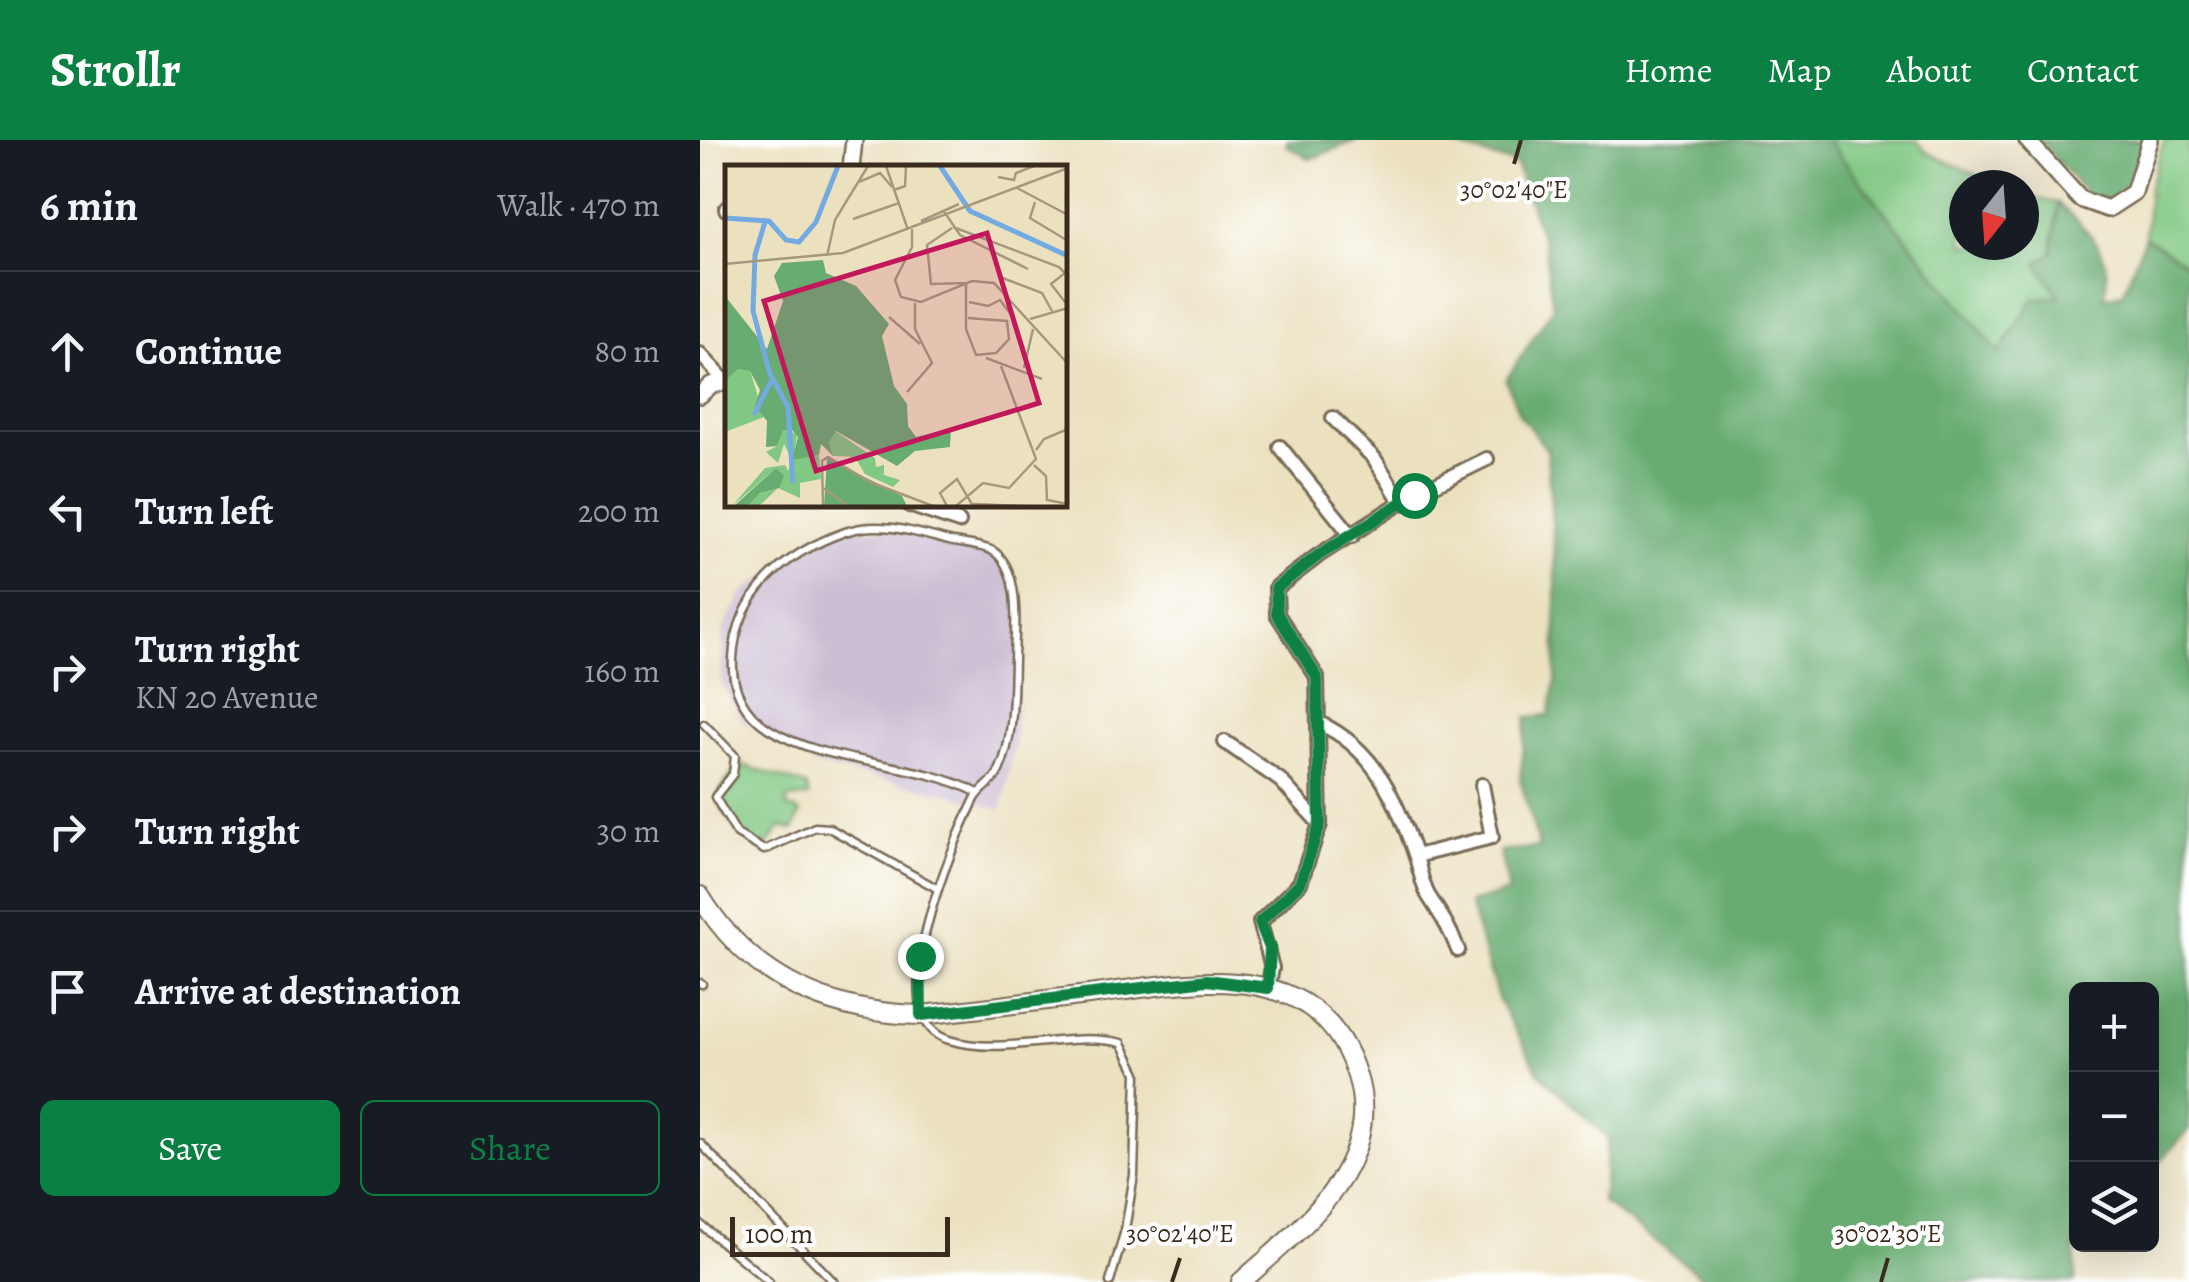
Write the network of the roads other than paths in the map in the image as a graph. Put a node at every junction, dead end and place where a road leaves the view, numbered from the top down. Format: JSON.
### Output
{"nodes":[{"id":1,"x":2027,"y":140,"type":"edge"},
{"id":2,"x":2150,"y":140,"type":"edge"},
{"id":3,"x":700,"y":354,"type":"edge"},
{"id":4,"x":725,"y":380,"type":"edge"},
{"id":5,"x":725,"y":382,"type":"edge"},
{"id":6,"x":700,"y":395,"type":"edge"},
{"id":7,"x":1333,"y":418,"type":"dead end"},
{"id":8,"x":1280,"y":447,"type":"dead end"},
{"id":9,"x":1487,"y":459,"type":"dead end"},
{"id":10,"x":1402,"y":503,"type":"junction"},
{"id":11,"x":918,"y":508,"type":"edge"},
{"id":12,"x":959,"y":522,"type":"dead end"},
{"id":13,"x":1352,"y":536,"type":"junction"},
{"id":14,"x":1319,"y":723,"type":"junction"},
{"id":15,"x":704,"y":724,"type":"dead end"},
{"id":16,"x":1225,"y":742,"type":"dead end"},
{"id":17,"x":1482,"y":785,"type":"dead end"},
{"id":18,"x":978,"y":793,"type":"junction"},
{"id":19,"x":1320,"y":824,"type":"junction"},
{"id":20,"x":1416,"y":856,"type":"junction"},
{"id":21,"x":938,"y":889,"type":"junction"},
{"id":22,"x":700,"y":896,"type":"edge"},
{"id":23,"x":1458,"y":950,"type":"dead end"},
{"id":24,"x":1268,"y":988,"type":"junction"},
{"id":25,"x":921,"y":1015,"type":"junction"},
{"id":26,"x":700,"y":1143,"type":"edge"},
{"id":27,"x":700,"y":1224,"type":"edge"},
{"id":28,"x":769,"y":1282,"type":"edge"},
{"id":29,"x":834,"y":1282,"type":"edge"},
{"id":30,"x":1110,"y":1282,"type":"edge"},
{"id":31,"x":1241,"y":1282,"type":"edge"}],
"edges":[{"from":1,"to":2,"type":"street"},
{"from":3,"to":4,"type":"street"},
{"from":5,"to":6,"type":"street"},
{"from":7,"to":10,"type":"street"},
{"from":8,"to":13,"type":"street"},
{"from":9,"to":10,"type":"street"},
{"from":10,"to":13,"type":"street"},
{"from":11,"to":12,"type":"street"},
{"from":13,"to":14,"type":"street"},
{"from":14,"to":19,"type":"street"},
{"from":14,"to":20,"type":"street"},
{"from":15,"to":21,"type":"lane"},
{"from":16,"to":19,"type":"street"},
{"from":17,"to":20,"type":"street"},
{"from":18,"to":18,"type":"lane"},
{"from":18,"to":21,"type":"lane"},
{"from":19,"to":24,"type":"street"},
{"from":20,"to":23,"type":"street"},
{"from":21,"to":25,"type":"lane"},
{"from":22,"to":25,"type":"main road"},
{"from":24,"to":25,"type":"main road"},
{"from":24,"to":31,"type":"main road"},
{"from":25,"to":30,"type":"lane"},
{"from":26,"to":29,"type":"lane"},
{"from":27,"to":28,"type":"lane"}]}
